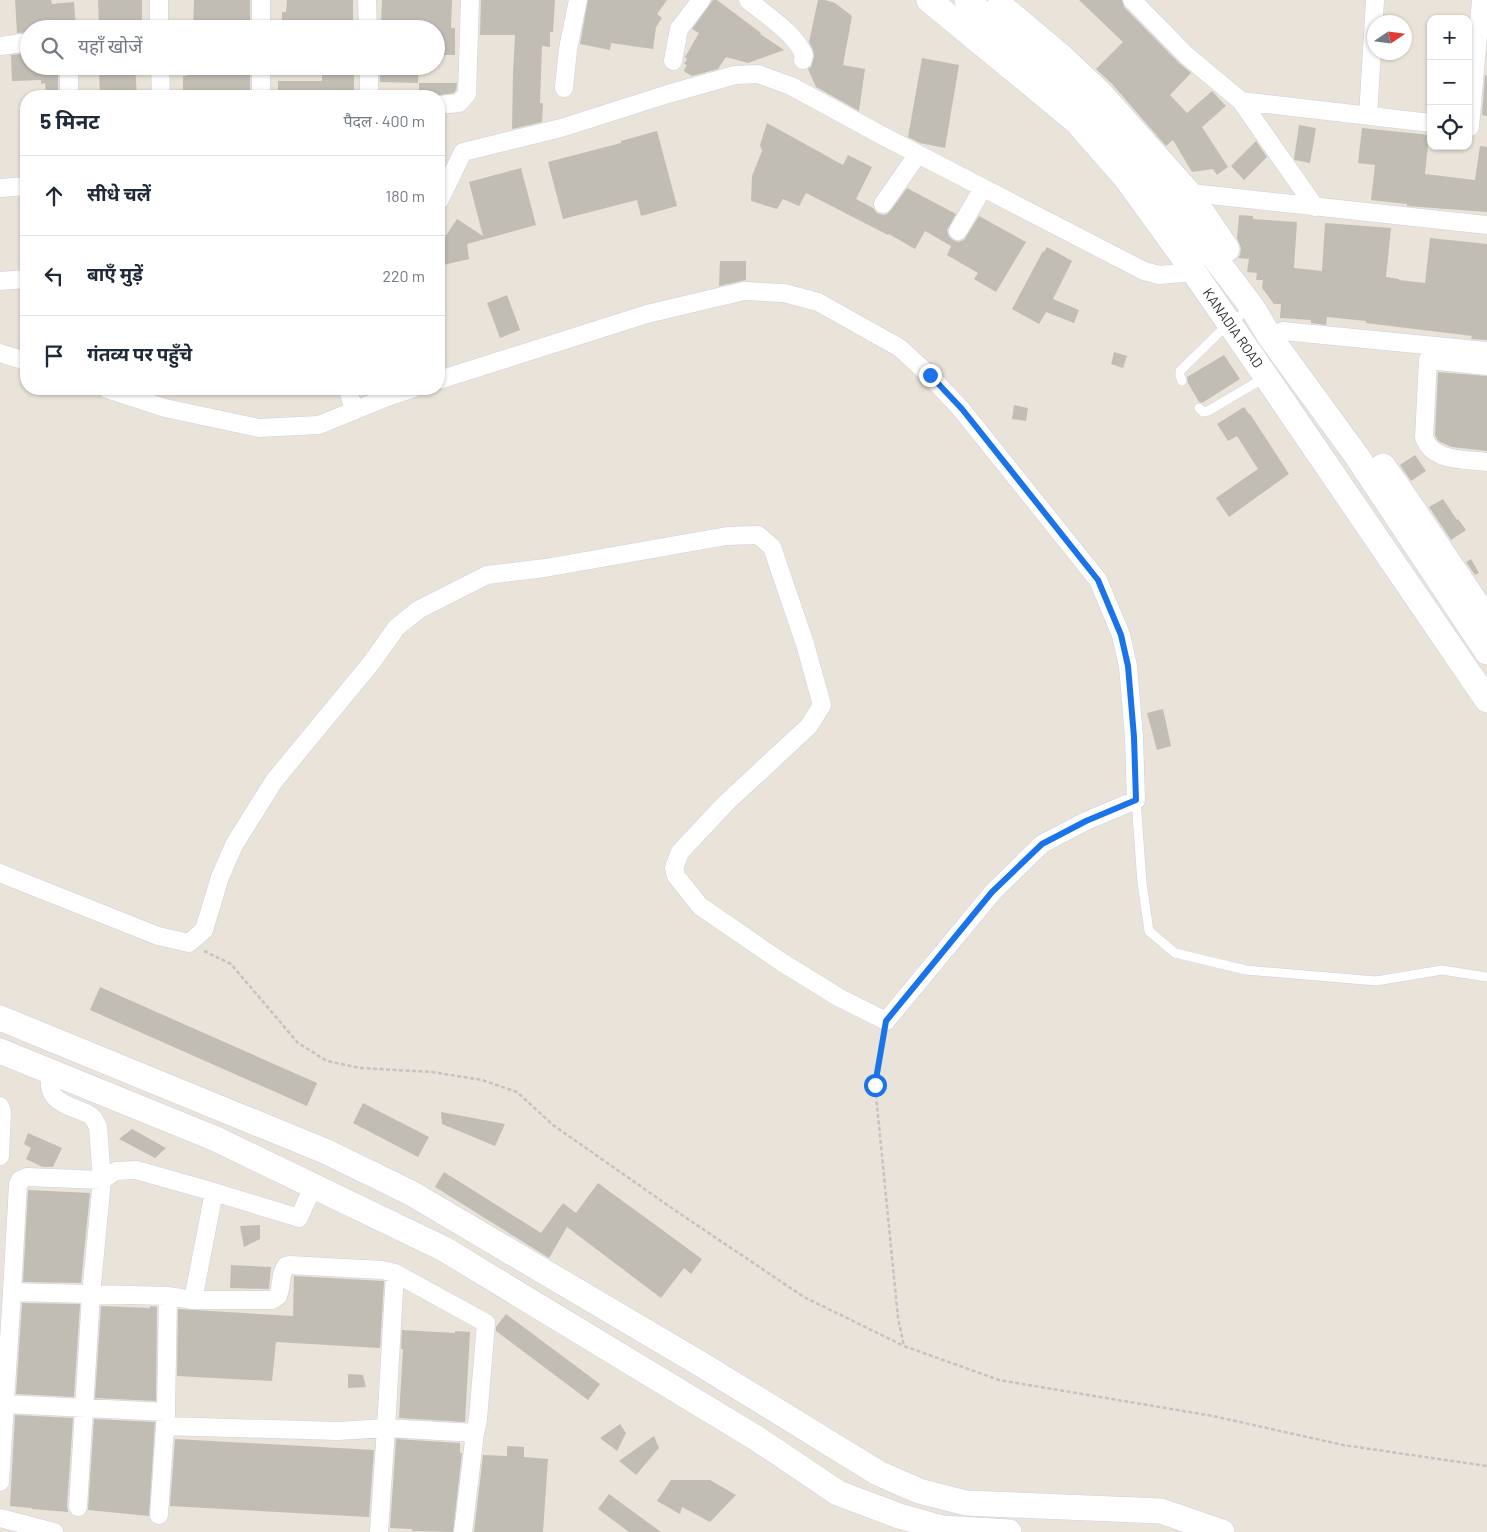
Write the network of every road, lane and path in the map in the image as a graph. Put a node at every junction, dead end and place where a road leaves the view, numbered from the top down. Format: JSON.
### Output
{"nodes":[{"id":1,"x":159,"y":0,"type":"edge"},
{"id":2,"x":261,"y":0,"type":"edge"},
{"id":3,"x":367,"y":0,"type":"edge"},
{"id":4,"x":470,"y":0,"type":"edge"},
{"id":5,"x":578,"y":0,"type":"edge"},
{"id":6,"x":701,"y":0,"type":"edge"},
{"id":7,"x":748,"y":0,"type":"edge"},
{"id":8,"x":929,"y":0,"type":"edge"},
{"id":9,"x":967,"y":0,"type":"edge"},
{"id":10,"x":994,"y":0,"type":"edge"},
{"id":11,"x":1132,"y":0,"type":"edge"},
{"id":12,"x":1375,"y":0,"type":"edge"},
{"id":13,"x":1481,"y":0,"type":"edge"},
{"id":14,"x":159,"y":20,"type":"edge"},
{"id":15,"x":261,"y":20,"type":"edge"},
{"id":16,"x":368,"y":20,"type":"edge"},
{"id":17,"x":1016,"y":30,"type":"junction"},
{"id":18,"x":20,"y":43,"type":"edge"},
{"id":19,"x":0,"y":46,"type":"edge"},
{"id":20,"x":803,"y":60,"type":"dead end"},
{"id":21,"x":674,"y":61,"type":"dead end"},
{"id":22,"x":69,"y":75,"type":"edge"},
{"id":23,"x":160,"y":75,"type":"edge"},
{"id":24,"x":261,"y":75,"type":"edge"},
{"id":25,"x":369,"y":75,"type":"edge"},
{"id":26,"x":564,"y":88,"type":"dead end"},
{"id":27,"x":69,"y":90,"type":"edge"},
{"id":28,"x":161,"y":90,"type":"edge"},
{"id":29,"x":261,"y":90,"type":"edge"},
{"id":30,"x":369,"y":90,"type":"edge"},
{"id":31,"x":1242,"y":101,"type":"junction"},
{"id":32,"x":445,"y":104,"type":"edge"},
{"id":33,"x":1368,"y":116,"type":"junction"},
{"id":34,"x":1427,"y":123,"type":"edge"},
{"id":35,"x":1475,"y":128,"type":"edge"},
{"id":36,"x":1137,"y":147,"type":"junction"},
{"id":37,"x":918,"y":154,"type":"junction"},
{"id":38,"x":20,"y":186,"type":"edge"},
{"id":39,"x":0,"y":188,"type":"edge"},
{"id":40,"x":983,"y":188,"type":"junction"},
{"id":41,"x":445,"y":189,"type":"edge"},
{"id":42,"x":1162,"y":190,"type":"junction"},
{"id":43,"x":1189,"y":192,"type":"junction"},
{"id":44,"x":883,"y":204,"type":"dead end"},
{"id":45,"x":1315,"y":207,"type":"junction"},
{"id":46,"x":1487,"y":225,"type":"edge"},
{"id":47,"x":958,"y":231,"type":"dead end"},
{"id":48,"x":1194,"y":272,"type":"junction"},
{"id":49,"x":20,"y":279,"type":"edge"},
{"id":50,"x":0,"y":281,"type":"edge"},
{"id":51,"x":1252,"y":307,"type":"junction"},
{"id":52,"x":1229,"y":323,"type":"junction"},
{"id":53,"x":1277,"y":334,"type":"junction"},
{"id":54,"x":1487,"y":351,"type":"edge"},
{"id":55,"x":0,"y":354,"type":"edge"},
{"id":56,"x":20,"y":359,"type":"edge"},
{"id":57,"x":1487,"y":366,"type":"edge"},
{"id":58,"x":1266,"y":376,"type":"junction"},
{"id":59,"x":445,"y":378,"type":"edge"},
{"id":60,"x":1182,"y":381,"type":"dead end"},
{"id":61,"x":125,"y":395,"type":"edge"},
{"id":62,"x":350,"y":395,"type":"edge"},
{"id":63,"x":396,"y":395,"type":"edge"},
{"id":64,"x":1199,"y":408,"type":"dead end"},
{"id":65,"x":354,"y":411,"type":"junction"},
{"id":66,"x":1487,"y":462,"type":"edge"},
{"id":67,"x":1435,"y":557,"type":"junction"},
{"id":68,"x":1487,"y":619,"type":"edge"},
{"id":69,"x":1487,"y":652,"type":"edge"},
{"id":70,"x":1487,"y":700,"type":"edge"},
{"id":71,"x":1136,"y":800,"type":"junction"},
{"id":72,"x":0,"y":873,"type":"edge"},
{"id":73,"x":189,"y":943,"type":"junction"},
{"id":74,"x":1487,"y":977,"type":"edge"},
{"id":75,"x":0,"y":1018,"type":"edge"},
{"id":76,"x":886,"y":1021,"type":"junction"},
{"id":77,"x":0,"y":1051,"type":"edge"},
{"id":78,"x":51,"y":1072,"type":"junction"},
{"id":79,"x":0,"y":1106,"type":"edge"},
{"id":80,"x":0,"y":1156,"type":"edge"},
{"id":81,"x":102,"y":1180,"type":"junction"},
{"id":82,"x":313,"y":1186,"type":"junction"},
{"id":83,"x":214,"y":1192,"type":"junction"},
{"id":84,"x":395,"y":1273,"type":"junction"},
{"id":85,"x":12,"y":1292,"type":"junction"},
{"id":86,"x":91,"y":1295,"type":"junction"},
{"id":87,"x":168,"y":1296,"type":"junction"},
{"id":88,"x":193,"y":1300,"type":"junction"},
{"id":89,"x":904,"y":1346,"type":"junction"},
{"id":90,"x":6,"y":1404,"type":"junction"},
{"id":91,"x":84,"y":1408,"type":"junction"},
{"id":92,"x":165,"y":1419,"type":"junction"},
{"id":93,"x":386,"y":1428,"type":"junction"},
{"id":94,"x":475,"y":1433,"type":"junction"},
{"id":95,"x":1487,"y":1466,"type":"edge"},
{"id":96,"x":0,"y":1482,"type":"edge"},
{"id":97,"x":78,"y":1508,"type":"dead end"},
{"id":98,"x":159,"y":1515,"type":"dead end"},
{"id":99,"x":0,"y":1518,"type":"edge"},
{"id":100,"x":54,"y":1532,"type":"edge"},
{"id":101,"x":378,"y":1532,"type":"edge"},
{"id":102,"x":463,"y":1532,"type":"edge"},
{"id":103,"x":1009,"y":1532,"type":"edge"},
{"id":104,"x":1222,"y":1532,"type":"edge"}],
"edges":[{"from":1,"to":14,"type":"street"},
{"from":2,"to":15,"type":"street"},
{"from":3,"to":16,"type":"street"},
{"from":4,"to":32,"type":"street"},
{"from":5,"to":26,"type":"street"},
{"from":6,"to":21,"type":"street"},
{"from":7,"to":20,"type":"street"},
{"from":8,"to":48,"type":"street","name":"KANADIA ROAD"},
{"from":9,"to":17,"type":"street","name":"KANADIA ROAD"},
{"from":10,"to":17,"type":"street"},
{"from":11,"to":31,"type":"street"},
{"from":12,"to":33,"type":"street"},
{"from":13,"to":35,"type":"street"},
{"from":17,"to":36,"type":"street","name":"KANADIA ROAD"},
{"from":18,"to":19,"type":"street"},
{"from":22,"to":27,"type":"street"},
{"from":23,"to":28,"type":"street"},
{"from":24,"to":29,"type":"street"},
{"from":25,"to":30,"type":"street"},
{"from":31,"to":33,"type":"street"},
{"from":31,"to":45,"type":"street"},
{"from":33,"to":34,"type":"street"},
{"from":36,"to":42,"type":"street","name":"KANADIA ROAD"},
{"from":36,"to":43,"type":"street"},
{"from":37,"to":40,"type":"street"},
{"from":37,"to":41,"type":"street"},
{"from":37,"to":44,"type":"street"},
{"from":38,"to":39,"type":"street"},
{"from":40,"to":47,"type":"street"},
{"from":40,"to":48,"type":"street"},
{"from":42,"to":43,"type":"street"},
{"from":42,"to":51,"type":"street","name":"KANADIA ROAD"},
{"from":43,"to":45,"type":"street"},
{"from":43,"to":53,"type":"street"},
{"from":45,"to":46,"type":"street"},
{"from":48,"to":52,"type":"street","name":"KANADIA ROAD"},
{"from":49,"to":50,"type":"street"},
{"from":51,"to":52,"type":"lane"},
{"from":51,"to":53,"type":"street","name":"KANADIA ROAD"},
{"from":52,"to":58,"type":"street","name":"KANADIA ROAD"},
{"from":52,"to":60,"type":"lane"},
{"from":53,"to":54,"type":"street"},
{"from":53,"to":67,"type":"street","name":"KANADIA ROAD"},
{"from":55,"to":56,"type":"street"},
{"from":57,"to":66,"type":"street"},
{"from":58,"to":64,"type":"lane"},
{"from":58,"to":70,"type":"street","name":"KANADIA ROAD"},
{"from":59,"to":71,"type":"street"},
{"from":61,"to":65,"type":"street"},
{"from":62,"to":65,"type":"street"},
{"from":63,"to":65,"type":"street"},
{"from":67,"to":68,"type":"street"},
{"from":67,"to":69,"type":"street","name":"KANADIA ROAD"},
{"from":71,"to":74,"type":"lane"},
{"from":71,"to":76,"type":"street"},
{"from":72,"to":73,"type":"street"},
{"from":73,"to":76,"type":"street"},
{"from":73,"to":89,"type":"path"},
{"from":75,"to":104,"type":"street"},
{"from":76,"to":89,"type":"path"},
{"from":77,"to":78,"type":"street"},
{"from":78,"to":81,"type":"street"},
{"from":78,"to":82,"type":"street"},
{"from":79,"to":80,"type":"street"},
{"from":81,"to":83,"type":"street"},
{"from":81,"to":85,"type":"street"},
{"from":81,"to":86,"type":"street"},
{"from":82,"to":83,"type":"street"},
{"from":82,"to":103,"type":"street"},
{"from":83,"to":88,"type":"street"},
{"from":84,"to":88,"type":"street"},
{"from":84,"to":93,"type":"street"},
{"from":84,"to":94,"type":"street"},
{"from":85,"to":86,"type":"street"},
{"from":85,"to":90,"type":"street"},
{"from":86,"to":87,"type":"street"},
{"from":86,"to":91,"type":"street"},
{"from":87,"to":88,"type":"street"},
{"from":87,"to":92,"type":"street"},
{"from":89,"to":95,"type":"path"},
{"from":90,"to":91,"type":"street"},
{"from":90,"to":96,"type":"street"},
{"from":91,"to":92,"type":"street"},
{"from":91,"to":97,"type":"street"},
{"from":92,"to":93,"type":"street"},
{"from":92,"to":98,"type":"street"},
{"from":93,"to":94,"type":"street"},
{"from":93,"to":101,"type":"street"},
{"from":94,"to":102,"type":"street"},
{"from":99,"to":100,"type":"street"}]}
